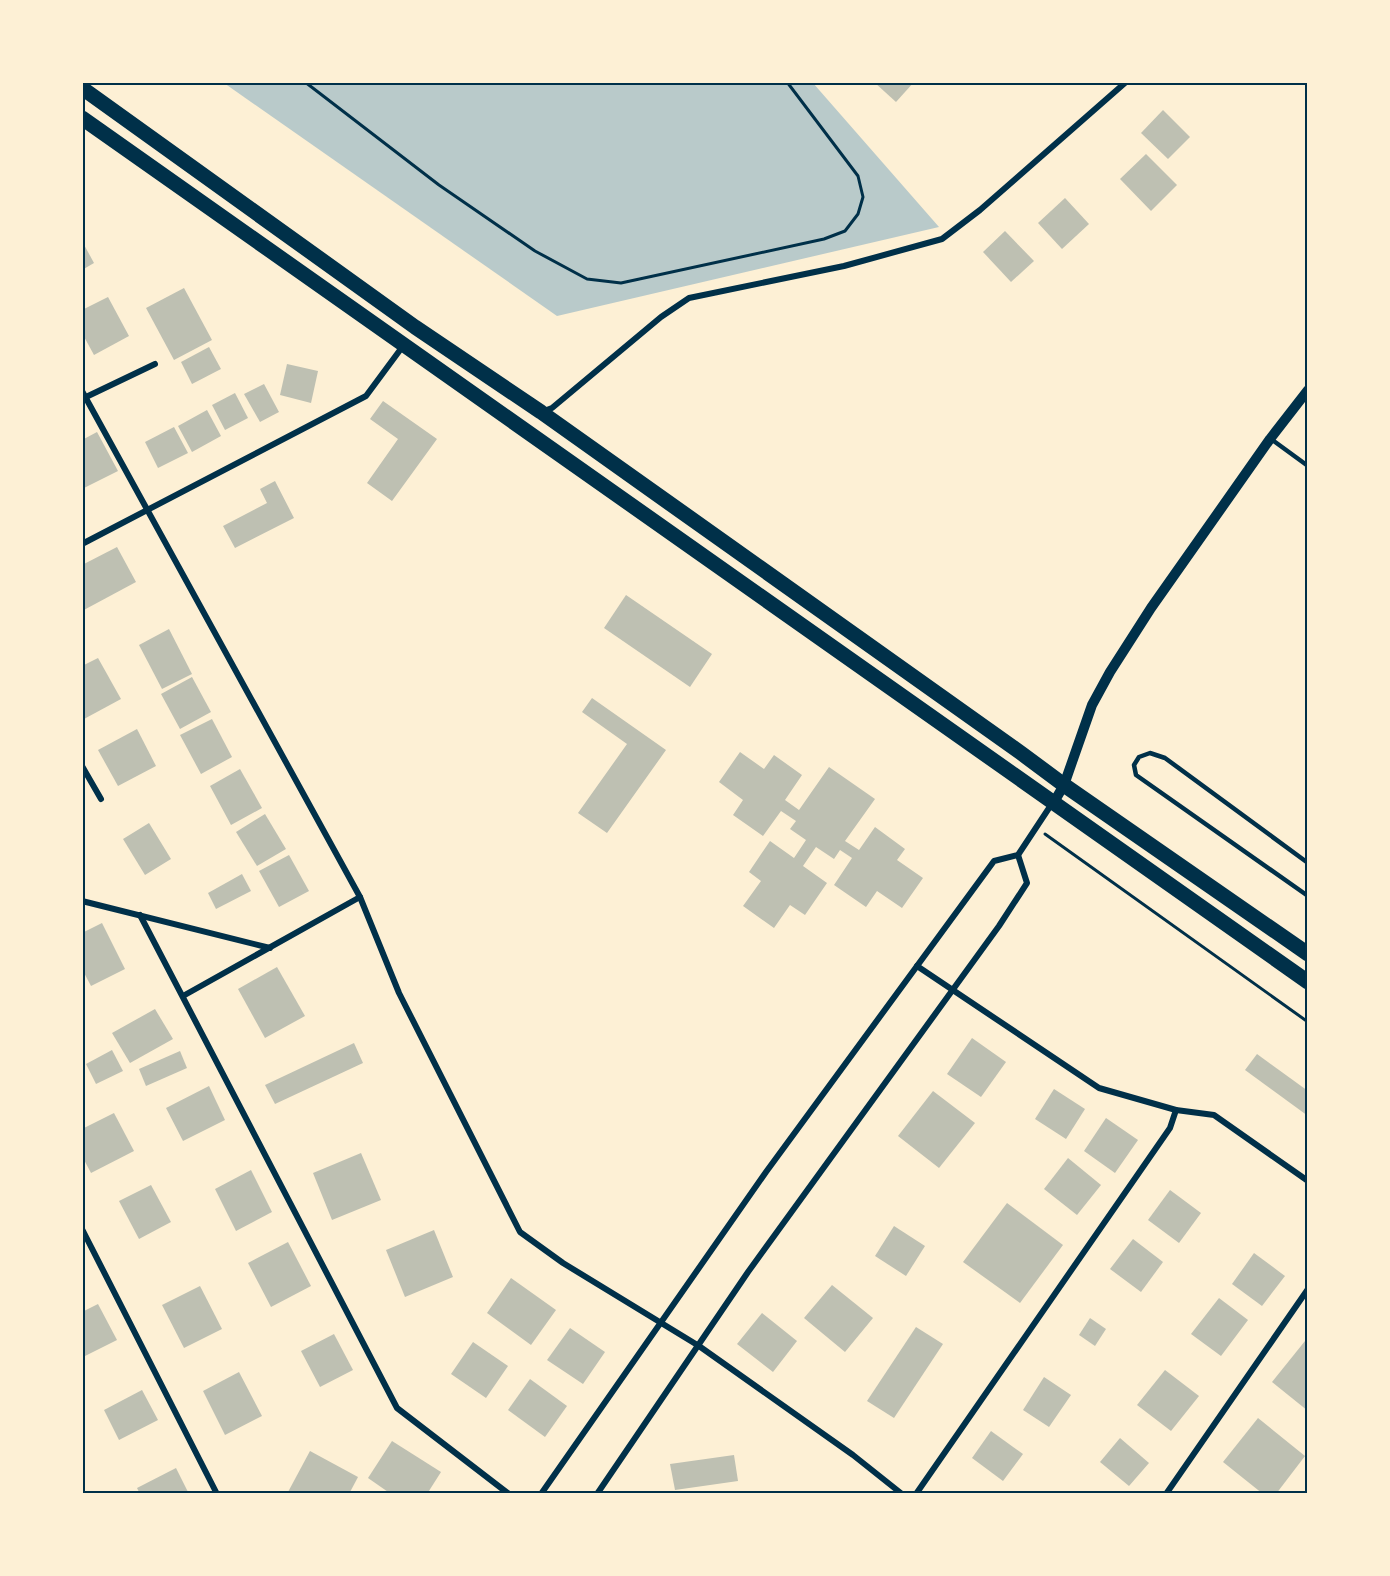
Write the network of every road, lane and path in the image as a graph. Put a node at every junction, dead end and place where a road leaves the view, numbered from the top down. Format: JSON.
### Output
{"nodes":[{"id":1,"x":304,"y":82,"type":"edge"},
{"id":2,"x":786,"y":82,"type":"edge"},
{"id":3,"x":1126,"y":82,"type":"edge"},
{"id":4,"x":82,"y":88,"type":"edge"},
{"id":5,"x":82,"y":118,"type":"edge"},
{"id":6,"x":404,"y":345,"type":"junction"},
{"id":7,"x":155,"y":364,"type":"dead end"},
{"id":8,"x":1308,"y":390,"type":"edge"},
{"id":9,"x":84,"y":394,"type":"edge"},
{"id":10,"x":541,"y":412,"type":"junction"},
{"id":11,"x":1270,"y":439,"type":"junction"},
{"id":12,"x":1308,"y":466,"type":"edge"},
{"id":13,"x":148,"y":510,"type":"junction"},
{"id":14,"x":82,"y":544,"type":"edge"},
{"id":15,"x":797,"y":593,"type":"junction"},
{"id":16,"x":787,"y":615,"type":"junction"},
{"id":17,"x":82,"y":766,"type":"edge"},
{"id":18,"x":1064,"y":785,"type":"junction"},
{"id":19,"x":101,"y":799,"type":"dead end"},
{"id":20,"x":1054,"y":802,"type":"junction"},
{"id":21,"x":1036,"y":828,"type":"junction"},
{"id":22,"x":1018,"y":855,"type":"junction"},
{"id":23,"x":1308,"y":863,"type":"edge"},
{"id":24,"x":1308,"y":896,"type":"edge"},
{"id":25,"x":360,"y":897,"type":"junction"},
{"id":26,"x":82,"y":901,"type":"edge"},
{"id":27,"x":140,"y":915,"type":"junction"},
{"id":28,"x":270,"y":948,"type":"junction"},
{"id":29,"x":1308,"y":954,"type":"edge"},
{"id":30,"x":917,"y":966,"type":"junction"},
{"id":31,"x":1308,"y":982,"type":"edge"},
{"id":32,"x":952,"y":991,"type":"junction"},
{"id":33,"x":183,"y":996,"type":"junction"},
{"id":34,"x":1308,"y":1022,"type":"edge"},
{"id":35,"x":1176,"y":1110,"type":"junction"},
{"id":36,"x":1308,"y":1181,"type":"edge"},
{"id":37,"x":82,"y":1229,"type":"edge"},
{"id":38,"x":1308,"y":1289,"type":"edge"},
{"id":39,"x":660,"y":1321,"type":"junction"},
{"id":40,"x":699,"y":1346,"type":"junction"},
{"id":41,"x":217,"y":1494,"type":"edge"},
{"id":42,"x":509,"y":1494,"type":"edge"},
{"id":43,"x":541,"y":1494,"type":"edge"},
{"id":44,"x":597,"y":1494,"type":"edge"},
{"id":45,"x":902,"y":1494,"type":"edge"},
{"id":46,"x":916,"y":1494,"type":"edge"},
{"id":47,"x":1166,"y":1494,"type":"edge"}],
"edges":[{"from":1,"to":2,"type":"path"},
{"from":3,"to":10,"type":"street"},
{"from":4,"to":10,"type":"main road"},
{"from":5,"to":6,"type":"main road"},
{"from":6,"to":13,"type":"street"},
{"from":6,"to":16,"type":"main road"},
{"from":7,"to":9,"type":"street"},
{"from":8,"to":11,"type":"street"},
{"from":9,"to":13,"type":"street"},
{"from":10,"to":15,"type":"main road"},
{"from":11,"to":12,"type":"lane"},
{"from":11,"to":18,"type":"street"},
{"from":13,"to":14,"type":"street"},
{"from":13,"to":25,"type":"street"},
{"from":15,"to":16,"type":"main road"},
{"from":15,"to":18,"type":"main road"},
{"from":16,"to":20,"type":"main road"},
{"from":17,"to":19,"type":"street"},
{"from":18,"to":20,"type":"street"},
{"from":18,"to":29,"type":"main road"},
{"from":20,"to":21,"type":"street"},
{"from":20,"to":31,"type":"main road"},
{"from":21,"to":22,"type":"street"},
{"from":21,"to":34,"type":"path"},
{"from":22,"to":30,"type":"street"},
{"from":22,"to":32,"type":"street"},
{"from":23,"to":24,"type":"lane"},
{"from":25,"to":28,"type":"street"},
{"from":25,"to":39,"type":"street"},
{"from":26,"to":27,"type":"street"},
{"from":27,"to":28,"type":"street"},
{"from":27,"to":33,"type":"street"},
{"from":28,"to":33,"type":"street"},
{"from":30,"to":32,"type":"street"},
{"from":30,"to":39,"type":"street"},
{"from":32,"to":35,"type":"street"},
{"from":32,"to":40,"type":"street"},
{"from":33,"to":42,"type":"street"},
{"from":35,"to":36,"type":"street"},
{"from":35,"to":46,"type":"street"},
{"from":37,"to":41,"type":"street"},
{"from":38,"to":47,"type":"street"},
{"from":39,"to":40,"type":"street"},
{"from":39,"to":43,"type":"street"},
{"from":40,"to":44,"type":"street"},
{"from":40,"to":45,"type":"street"}]}
